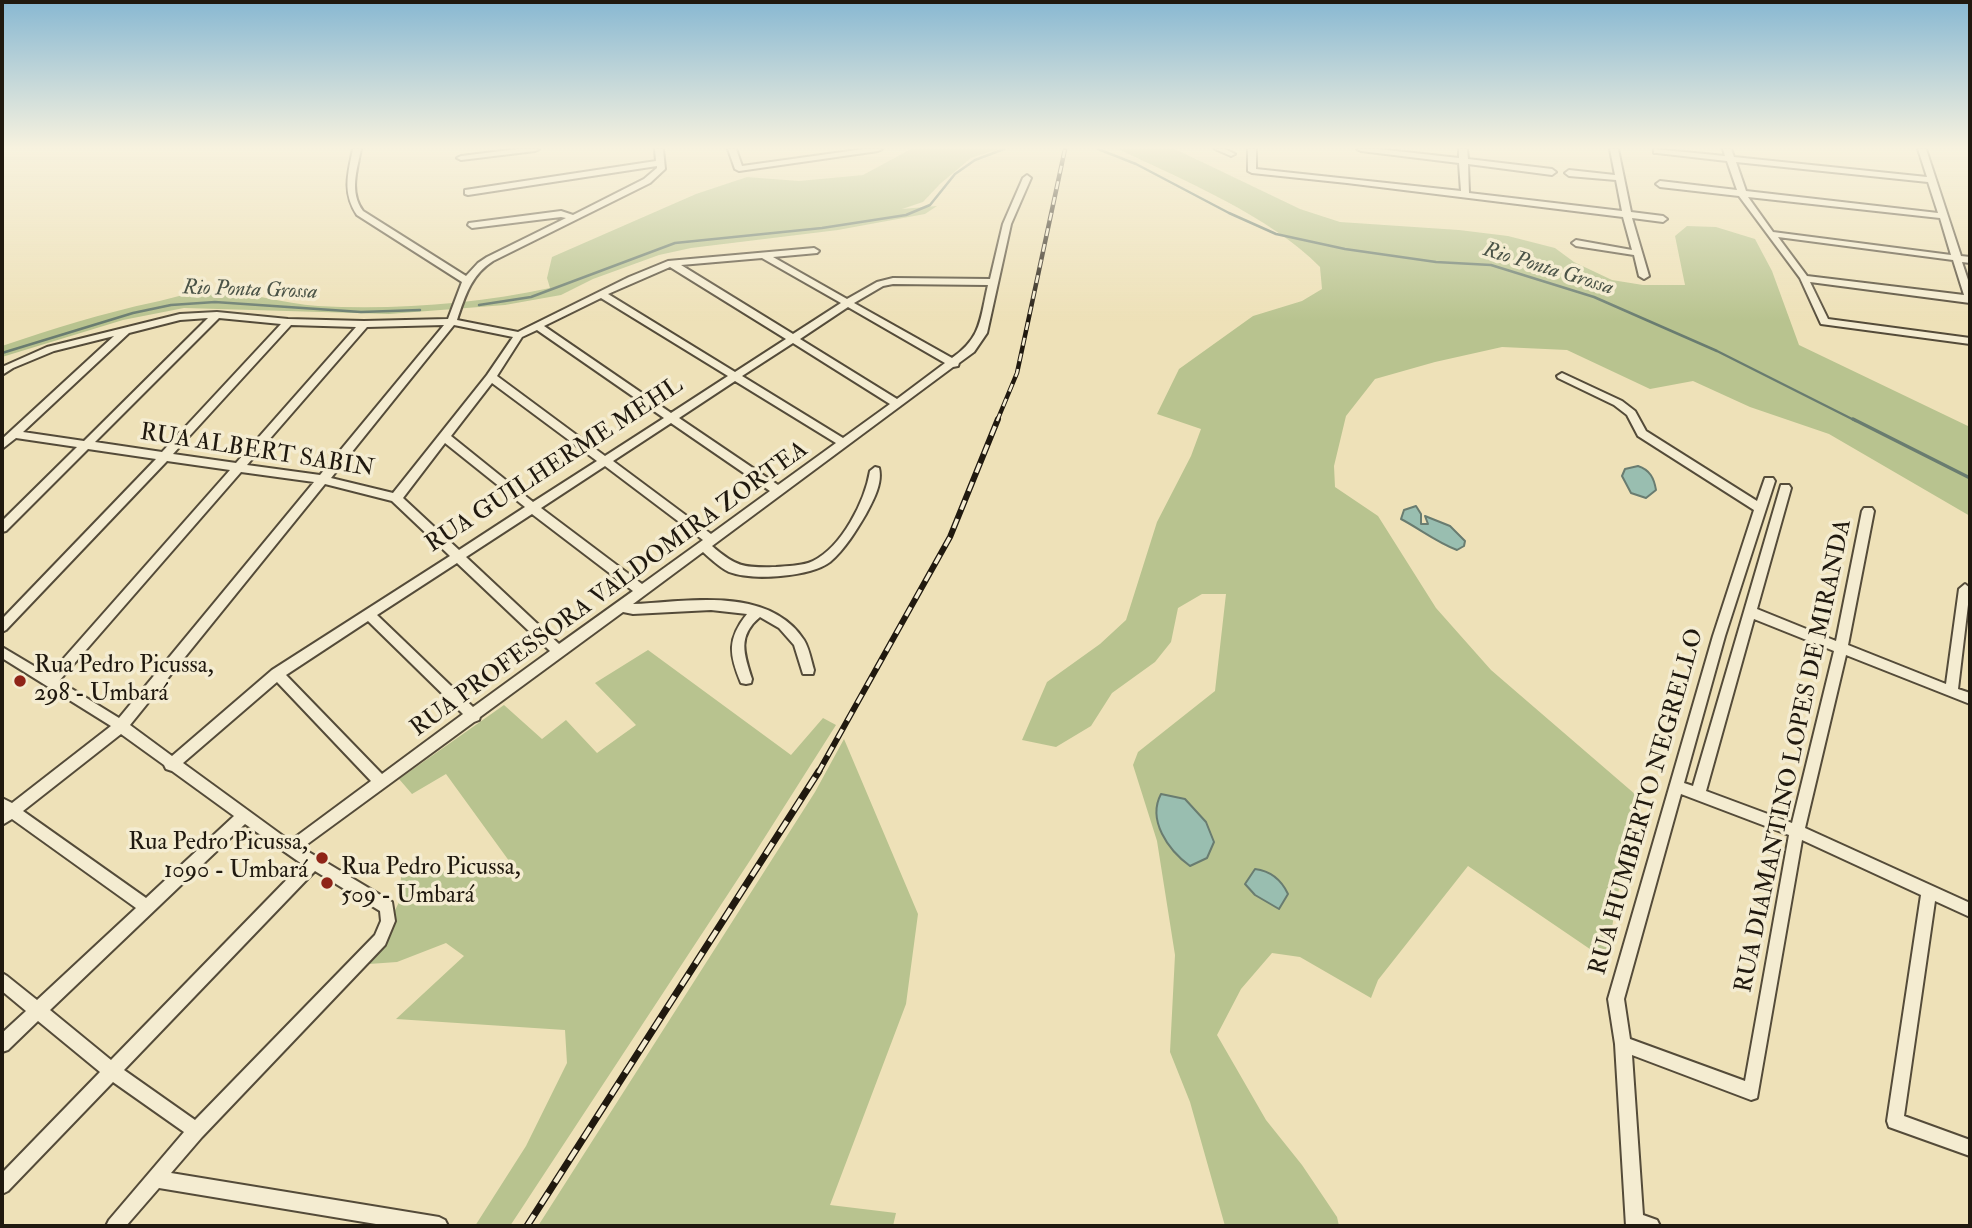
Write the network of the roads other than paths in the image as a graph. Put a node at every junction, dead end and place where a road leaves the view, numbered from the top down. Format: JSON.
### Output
{"nodes":[{"id":1,"x":354,"y":206,"type":"edge"},
{"id":2,"x":594,"y":206,"type":"edge"},
{"id":3,"x":1015,"y":206,"type":"edge"},
{"id":4,"x":1557,"y":206,"type":"edge"},
{"id":5,"x":1625,"y":206,"type":"edge"},
{"id":6,"x":1752,"y":206,"type":"edge"},
{"id":7,"x":1854,"y":206,"type":"edge"},
{"id":8,"x":1939,"y":206,"type":"edge"},
{"id":9,"x":1627,"y":215,"type":"junction"},
{"id":10,"x":1942,"y":216,"type":"junction"},
{"id":11,"x":572,"y":217,"type":"junction"},
{"id":12,"x":1662,"y":219,"type":"dead end"},
{"id":13,"x":472,"y":225,"type":"dead end"},
{"id":14,"x":1772,"y":234,"type":"junction"},
{"id":15,"x":1576,"y":243,"type":"dead end"},
{"id":16,"x":814,"y":251,"type":"dead end"},
{"id":17,"x":1636,"y":253,"type":"junction"},
{"id":18,"x":762,"y":255,"type":"junction"},
{"id":19,"x":1955,"y":257,"type":"junction"},
{"id":20,"x":1970,"y":260,"type":"edge"},
{"id":21,"x":671,"y":263,"type":"junction"},
{"id":22,"x":1644,"y":276,"type":"dead end"},
{"id":23,"x":1804,"y":278,"type":"junction"},
{"id":24,"x":466,"y":280,"type":"junction"},
{"id":25,"x":994,"y":282,"type":"junction"},
{"id":26,"x":601,"y":293,"type":"junction"},
{"id":27,"x":1970,"y":299,"type":"edge"},
{"id":28,"x":849,"y":303,"type":"junction"},
{"id":29,"x":217,"y":315,"type":"junction"},
{"id":30,"x":288,"y":322,"type":"junction"},
{"id":31,"x":452,"y":322,"type":"junction"},
{"id":32,"x":364,"y":324,"type":"junction"},
{"id":33,"x":537,"y":326,"type":"junction"},
{"id":34,"x":127,"y":330,"type":"junction"},
{"id":35,"x":519,"y":335,"type":"junction"},
{"id":36,"x":793,"y":339,"type":"junction"},
{"id":37,"x":1970,"y":341,"type":"edge"},
{"id":38,"x":954,"y":364,"type":"junction"},
{"id":39,"x":6,"y":369,"type":"edge"},
{"id":40,"x":738,"y":376,"type":"junction"},
{"id":41,"x":1562,"y":376,"type":"dead end"},
{"id":42,"x":491,"y":377,"type":"junction"},
{"id":43,"x":898,"y":404,"type":"junction"},
{"id":44,"x":675,"y":417,"type":"junction"},
{"id":45,"x":14,"y":434,"type":"junction"},
{"id":46,"x":444,"y":436,"type":"junction"},
{"id":47,"x":844,"y":443,"type":"junction"},
{"id":48,"x":2,"y":445,"type":"edge"},
{"id":49,"x":88,"y":445,"type":"junction"},
{"id":50,"x":164,"y":457,"type":"junction"},
{"id":51,"x":605,"y":463,"type":"junction"},
{"id":52,"x":240,"y":468,"type":"junction"},
{"id":53,"x":875,"y":471,"type":"dead end"},
{"id":54,"x":324,"y":480,"type":"junction"},
{"id":55,"x":1769,"y":481,"type":"dead end"},
{"id":56,"x":1785,"y":488,"type":"dead end"},
{"id":57,"x":779,"y":491,"type":"junction"},
{"id":58,"x":396,"y":498,"type":"junction"},
{"id":59,"x":533,"y":508,"type":"junction"},
{"id":60,"x":1759,"y":508,"type":"junction"},
{"id":61,"x":1868,"y":511,"type":"dead end"},
{"id":62,"x":2,"y":528,"type":"edge"},
{"id":63,"x":708,"y":543,"type":"junction"},
{"id":64,"x":456,"y":556,"type":"junction"},
{"id":65,"x":1965,"y":589,"type":"dead end"},
{"id":66,"x":641,"y":590,"type":"junction"},
{"id":67,"x":619,"y":606,"type":"junction"},
{"id":68,"x":756,"y":611,"type":"junction"},
{"id":69,"x":1750,"y":612,"type":"junction"},
{"id":70,"x":368,"y":614,"type":"junction"},
{"id":71,"x":2,"y":627,"type":"edge"},
{"id":72,"x":1841,"y":649,"type":"junction"},
{"id":73,"x":558,"y":651,"type":"junction"},
{"id":74,"x":2,"y":652,"type":"edge"},
{"id":75,"x":808,"y":670,"type":"dead end"},
{"id":76,"x":278,"y":674,"type":"junction"},
{"id":77,"x":746,"y":679,"type":"dead end"},
{"id":78,"x":50,"y":682,"type":"junction"},
{"id":79,"x":1951,"y":692,"type":"junction"},
{"id":80,"x":1970,"y":699,"type":"edge"},
{"id":81,"x":474,"y":716,"type":"junction"},
{"id":82,"x":121,"y":726,"type":"junction"},
{"id":83,"x":171,"y":765,"type":"junction"},
{"id":84,"x":382,"y":783,"type":"junction"},
{"id":85,"x":1676,"y":786,"type":"junction"},
{"id":86,"x":1698,"y":794,"type":"junction"},
{"id":87,"x":5,"y":811,"type":"edge"},
{"id":88,"x":243,"y":817,"type":"junction"},
{"id":89,"x":1797,"y":831,"type":"junction"},
{"id":90,"x":290,"y":849,"type":"junction"},
{"id":91,"x":313,"y":863,"type":"junction"},
{"id":92,"x":1929,"y":892,"type":"junction"},
{"id":93,"x":387,"y":907,"type":"joint"},
{"id":94,"x":148,"y":908,"type":"junction"},
{"id":95,"x":1970,"y":910,"type":"edge"},
{"id":96,"x":2,"y":981,"type":"edge"},
{"id":97,"x":37,"y":1011,"type":"junction"},
{"id":98,"x":2,"y":1044,"type":"edge"},
{"id":99,"x":1623,"y":1044,"type":"junction"},
{"id":100,"x":112,"y":1071,"type":"junction"},
{"id":101,"x":196,"y":1131,"type":"junction"},
{"id":102,"x":1970,"y":1148,"type":"edge"},
{"id":103,"x":156,"y":1178,"type":"junction"},
{"id":104,"x":2,"y":1185,"type":"edge"},
{"id":105,"x":1640,"y":1225,"type":"edge"},
{"id":106,"x":115,"y":1226,"type":"edge"},
{"id":107,"x":439,"y":1226,"type":"edge"}],
"edges":[{"from":1,"to":24,"type":"street"},
{"from":2,"to":11,"type":"street"},
{"from":3,"to":25,"type":"street","name":"RUA PROFESSORA VALDOMIRA ZORTEA"},
{"from":4,"to":9,"type":"street"},
{"from":5,"to":9,"type":"street"},
{"from":6,"to":14,"type":"street"},
{"from":7,"to":10,"type":"street"},
{"from":8,"to":10,"type":"street"},
{"from":9,"to":12,"type":"street"},
{"from":9,"to":17,"type":"street"},
{"from":10,"to":19,"type":"street"},
{"from":11,"to":13,"type":"street"},
{"from":11,"to":24,"type":"street"},
{"from":14,"to":19,"type":"street"},
{"from":14,"to":23,"type":"street"},
{"from":15,"to":17,"type":"street"},
{"from":16,"to":18,"type":"street"},
{"from":17,"to":22,"type":"street"},
{"from":18,"to":21,"type":"street"},
{"from":18,"to":28,"type":"street"},
{"from":19,"to":20,"type":"street"},
{"from":19,"to":27,"type":"street"},
{"from":21,"to":26,"type":"street"},
{"from":21,"to":36,"type":"street"},
{"from":23,"to":27,"type":"street"},
{"from":23,"to":37,"type":"street"},
{"from":24,"to":31,"type":"street"},
{"from":25,"to":28,"type":"street","name":"RUA GUILHERME MEHL"},
{"from":25,"to":38,"type":"street","name":"RUA PROFESSORA VALDOMIRA ZORTEA"},
{"from":26,"to":33,"type":"street"},
{"from":26,"to":40,"type":"street"},
{"from":28,"to":36,"type":"street","name":"RUA GUILHERME MEHL"},
{"from":28,"to":38,"type":"street"},
{"from":29,"to":30,"type":"street"},
{"from":29,"to":34,"type":"street"},
{"from":29,"to":49,"type":"street"},
{"from":30,"to":32,"type":"street"},
{"from":30,"to":50,"type":"street"},
{"from":31,"to":32,"type":"street"},
{"from":31,"to":35,"type":"street"},
{"from":31,"to":54,"type":"street"},
{"from":32,"to":52,"type":"street"},
{"from":33,"to":35,"type":"street"},
{"from":33,"to":44,"type":"street"},
{"from":34,"to":39,"type":"street"},
{"from":34,"to":45,"type":"street"},
{"from":35,"to":42,"type":"street"},
{"from":36,"to":40,"type":"street","name":"RUA GUILHERME MEHL"},
{"from":36,"to":43,"type":"street"},
{"from":38,"to":43,"type":"street","name":"RUA PROFESSORA VALDOMIRA ZORTEA"},
{"from":40,"to":44,"type":"street","name":"RUA GUILHERME MEHL"},
{"from":40,"to":47,"type":"street"},
{"from":41,"to":60,"type":"street"},
{"from":42,"to":46,"type":"street"},
{"from":42,"to":51,"type":"street"},
{"from":43,"to":47,"type":"street","name":"RUA PROFESSORA VALDOMIRA ZORTEA"},
{"from":44,"to":51,"type":"street","name":"RUA GUILHERME MEHL"},
{"from":44,"to":57,"type":"street"},
{"from":45,"to":48,"type":"street"},
{"from":45,"to":49,"type":"street","name":"RUA ALBERT SABIN"},
{"from":46,"to":58,"type":"street"},
{"from":46,"to":59,"type":"street"},
{"from":47,"to":57,"type":"street","name":"RUA PROFESSORA VALDOMIRA ZORTEA"},
{"from":49,"to":50,"type":"street","name":"RUA ALBERT SABIN"},
{"from":49,"to":62,"type":"street"},
{"from":50,"to":52,"type":"street","name":"RUA ALBERT SABIN"},
{"from":50,"to":71,"type":"street"},
{"from":51,"to":59,"type":"street","name":"RUA GUILHERME MEHL"},
{"from":51,"to":63,"type":"street"},
{"from":52,"to":54,"type":"street","name":"RUA ALBERT SABIN"},
{"from":52,"to":78,"type":"street"},
{"from":53,"to":63,"type":"street"},
{"from":54,"to":58,"type":"street","name":"RUA ALBERT SABIN"},
{"from":54,"to":82,"type":"street"},
{"from":55,"to":60,"type":"street","name":"RUA HUMBERTO NEGRELLO"},
{"from":56,"to":69,"type":"street","name":"RUA HUMBERTO NEGRELLO"},
{"from":57,"to":63,"type":"street","name":"RUA PROFESSORA VALDOMIRA ZORTEA"},
{"from":58,"to":64,"type":"street","name":"RUA ALBERT SABIN"},
{"from":59,"to":64,"type":"street","name":"RUA GUILHERME MEHL"},
{"from":59,"to":66,"type":"street"},
{"from":60,"to":85,"type":"street","name":"RUA HUMBERTO NEGRELLO"},
{"from":61,"to":72,"type":"street","name":"RUA DIAMANTINO LOPES DE MIRANDA"},
{"from":63,"to":66,"type":"street","name":"RUA PROFESSORA VALDOMIRA ZORTEA"},
{"from":64,"to":70,"type":"street","name":"RUA GUILHERME MEHL"},
{"from":64,"to":73,"type":"street","name":"RUA ALBERT SABIN"},
{"from":65,"to":79,"type":"street"},
{"from":66,"to":67,"type":"street","name":"RUA PROFESSORA VALDOMIRA ZORTEA"},
{"from":67,"to":68,"type":"street"},
{"from":67,"to":73,"type":"street","name":"RUA PROFESSORA VALDOMIRA ZORTEA"},
{"from":68,"to":75,"type":"street"},
{"from":68,"to":77,"type":"street"},
{"from":69,"to":72,"type":"street"},
{"from":69,"to":86,"type":"street","name":"RUA HUMBERTO NEGRELLO"},
{"from":70,"to":76,"type":"street","name":"RUA GUILHERME MEHL"},
{"from":70,"to":81,"type":"street"},
{"from":72,"to":79,"type":"street"},
{"from":72,"to":89,"type":"street","name":"RUA DIAMANTINO LOPES DE MIRANDA"},
{"from":73,"to":81,"type":"street","name":"RUA PROFESSORA VALDOMIRA ZORTEA"},
{"from":74,"to":78,"type":"street"},
{"from":76,"to":83,"type":"street","name":"RUA GUILHERME MEHL"},
{"from":76,"to":84,"type":"street"},
{"from":78,"to":82,"type":"street"},
{"from":79,"to":80,"type":"street"},
{"from":81,"to":84,"type":"street","name":"RUA PROFESSORA VALDOMIRA ZORTEA"},
{"from":82,"to":83,"type":"street"},
{"from":82,"to":87,"type":"street"},
{"from":83,"to":88,"type":"street"},
{"from":84,"to":90,"type":"street","name":"RUA PROFESSORA VALDOMIRA ZORTEA"},
{"from":85,"to":86,"type":"street"},
{"from":85,"to":99,"type":"street","name":"RUA HUMBERTO NEGRELLO"},
{"from":86,"to":89,"type":"street"},
{"from":87,"to":94,"type":"street"},
{"from":88,"to":90,"type":"street"},
{"from":88,"to":94,"type":"street"},
{"from":89,"to":92,"type":"street"},
{"from":89,"to":99,"type":"street","name":"RUA DIAMANTINO LOPES DE MIRANDA"},
{"from":90,"to":91,"type":"street"},
{"from":91,"to":93,"type":"street"},
{"from":91,"to":100,"type":"street"},
{"from":92,"to":95,"type":"street"},
{"from":92,"to":102,"type":"street"},
{"from":93,"to":101,"type":"street"},
{"from":94,"to":97,"type":"street"},
{"from":96,"to":97,"type":"street"},
{"from":97,"to":98,"type":"street"},
{"from":97,"to":100,"type":"street"},
{"from":99,"to":105,"type":"street","name":"RUA HUMBERTO NEGRELLO"},
{"from":100,"to":101,"type":"street"},
{"from":100,"to":104,"type":"street"},
{"from":101,"to":103,"type":"street"},
{"from":103,"to":106,"type":"street"},
{"from":103,"to":107,"type":"street"}]}
